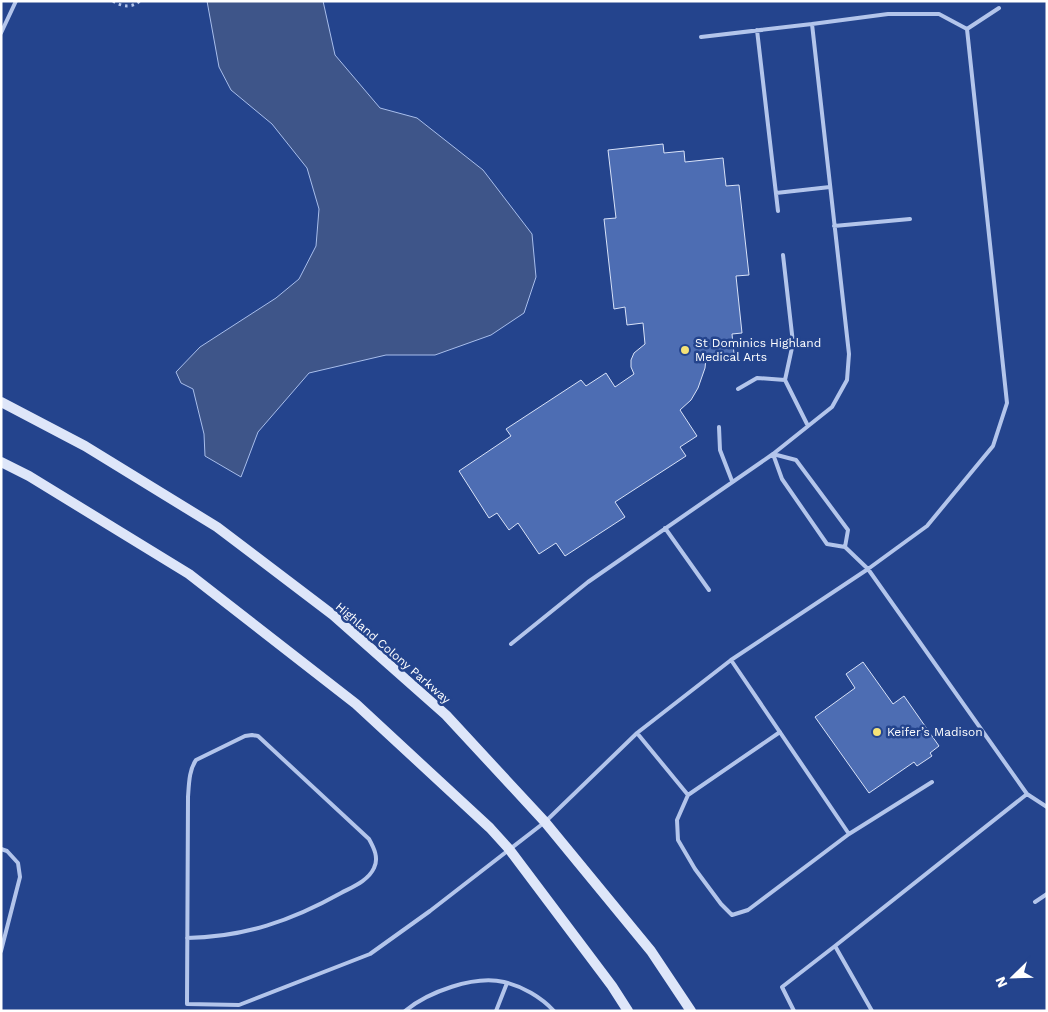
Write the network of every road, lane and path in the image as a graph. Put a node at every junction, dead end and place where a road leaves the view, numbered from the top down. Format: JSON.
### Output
{"nodes":[{"id":1,"x":16,"y":1,"type":"edge"},
{"id":2,"x":113,"y":1,"type":"edge"},
{"id":3,"x":140,"y":1,"type":"edge"},
{"id":4,"x":999,"y":8,"type":"dead end"},
{"id":5,"x":812,"y":24,"type":"junction"},
{"id":6,"x":757,"y":30,"type":"junction"},
{"id":7,"x":967,"y":30,"type":"junction"},
{"id":8,"x":1,"y":33,"type":"edge"},
{"id":9,"x":701,"y":37,"type":"dead end"},
{"id":10,"x":830,"y":187,"type":"junction"},
{"id":11,"x":776,"y":193,"type":"junction"},
{"id":12,"x":778,"y":211,"type":"dead end"},
{"id":13,"x":910,"y":219,"type":"dead end"},
{"id":14,"x":834,"y":226,"type":"junction"},
{"id":15,"x":783,"y":255,"type":"dead end"},
{"id":16,"x":785,"y":380,"type":"junction"},
{"id":17,"x":738,"y":389,"type":"dead end"},
{"id":18,"x":1,"y":402,"type":"edge"},
{"id":19,"x":808,"y":426,"type":"junction"},
{"id":20,"x":719,"y":427,"type":"dead end"},
{"id":21,"x":773,"y":454,"type":"junction"},
{"id":22,"x":1,"y":462,"type":"edge"},
{"id":23,"x":732,"y":481,"type":"junction"},
{"id":24,"x":665,"y":528,"type":"junction"},
{"id":25,"x":845,"y":547,"type":"junction"},
{"id":26,"x":868,"y":569,"type":"junction"},
{"id":27,"x":709,"y":590,"type":"dead end"},
{"id":28,"x":510,"y":644,"type":"dead end"},
{"id":29,"x":731,"y":660,"type":"junction"},
{"id":30,"x":780,"y":732,"type":"junction"},
{"id":31,"x":637,"y":733,"type":"junction"},
{"id":32,"x":932,"y":782,"type":"dead end"},
{"id":33,"x":1028,"y":794,"type":"junction"},
{"id":34,"x":688,"y":795,"type":"junction"},
{"id":35,"x":1047,"y":807,"type":"edge"},
{"id":36,"x":545,"y":822,"type":"junction"},
{"id":37,"x":849,"y":834,"type":"junction"},
{"id":38,"x":1,"y":849,"type":"edge"},
{"id":39,"x":508,"y":850,"type":"junction"},
{"id":40,"x":1047,"y":894,"type":"edge"},
{"id":41,"x":1035,"y":902,"type":"dead end"},
{"id":42,"x":187,"y":938,"type":"junction"},
{"id":43,"x":835,"y":946,"type":"junction"},
{"id":44,"x":1,"y":951,"type":"edge"},
{"id":45,"x":507,"y":983,"type":"junction"},
{"id":46,"x":187,"y":1004,"type":"junction"},
{"id":47,"x":239,"y":1005,"type":"junction"},
{"id":48,"x":186,"y":1011,"type":"edge"},
{"id":49,"x":242,"y":1011,"type":"edge"},
{"id":50,"x":405,"y":1011,"type":"edge"},
{"id":51,"x":496,"y":1011,"type":"edge"},
{"id":52,"x":554,"y":1011,"type":"edge"},
{"id":53,"x":628,"y":1011,"type":"edge"},
{"id":54,"x":691,"y":1011,"type":"edge"},
{"id":55,"x":794,"y":1011,"type":"edge"},
{"id":56,"x":872,"y":1011,"type":"edge"}],
"edges":[{"from":1,"to":8,"type":"lane"},
{"from":2,"to":3,"type":"path"},
{"from":4,"to":7,"type":"lane"},
{"from":5,"to":6,"type":"lane"},
{"from":5,"to":7,"type":"lane"},
{"from":5,"to":10,"type":"lane"},
{"from":6,"to":9,"type":"lane"},
{"from":6,"to":11,"type":"lane"},
{"from":7,"to":26,"type":"lane"},
{"from":10,"to":11,"type":"lane"},
{"from":10,"to":14,"type":"lane"},
{"from":11,"to":12,"type":"lane"},
{"from":13,"to":14,"type":"lane"},
{"from":14,"to":19,"type":"lane"},
{"from":15,"to":16,"type":"lane"},
{"from":16,"to":17,"type":"lane"},
{"from":16,"to":19,"type":"lane"},
{"from":18,"to":36,"type":"street","name":"Highland Colony Parkway"},
{"from":19,"to":21,"type":"lane"},
{"from":20,"to":23,"type":"lane"},
{"from":21,"to":23,"type":"lane"},
{"from":21,"to":25,"type":"lane"},
{"from":21,"to":25,"type":"lane"},
{"from":22,"to":39,"type":"street"},
{"from":23,"to":24,"type":"lane"},
{"from":24,"to":27,"type":"lane"},
{"from":24,"to":28,"type":"lane"},
{"from":25,"to":26,"type":"lane"},
{"from":26,"to":29,"type":"lane"},
{"from":26,"to":33,"type":"lane"},
{"from":29,"to":30,"type":"lane"},
{"from":29,"to":31,"type":"lane"},
{"from":30,"to":34,"type":"lane"},
{"from":30,"to":37,"type":"lane"},
{"from":31,"to":34,"type":"lane"},
{"from":31,"to":36,"type":"lane"},
{"from":32,"to":37,"type":"lane"},
{"from":33,"to":35,"type":"lane"},
{"from":33,"to":43,"type":"lane"},
{"from":34,"to":37,"type":"lane"},
{"from":36,"to":39,"type":"lane"},
{"from":36,"to":54,"type":"street","name":"Highland Colony Parkway"},
{"from":38,"to":44,"type":"lane"},
{"from":39,"to":47,"type":"lane"},
{"from":39,"to":53,"type":"street"},
{"from":40,"to":41,"type":"lane"},
{"from":42,"to":42,"type":"lane"},
{"from":42,"to":46,"type":"lane"},
{"from":43,"to":55,"type":"lane"},
{"from":43,"to":56,"type":"lane"},
{"from":45,"to":50,"type":"lane"},
{"from":45,"to":51,"type":"lane"},
{"from":45,"to":52,"type":"lane"},
{"from":46,"to":47,"type":"lane"},
{"from":46,"to":48,"type":"lane"},
{"from":47,"to":49,"type":"lane"}]}
